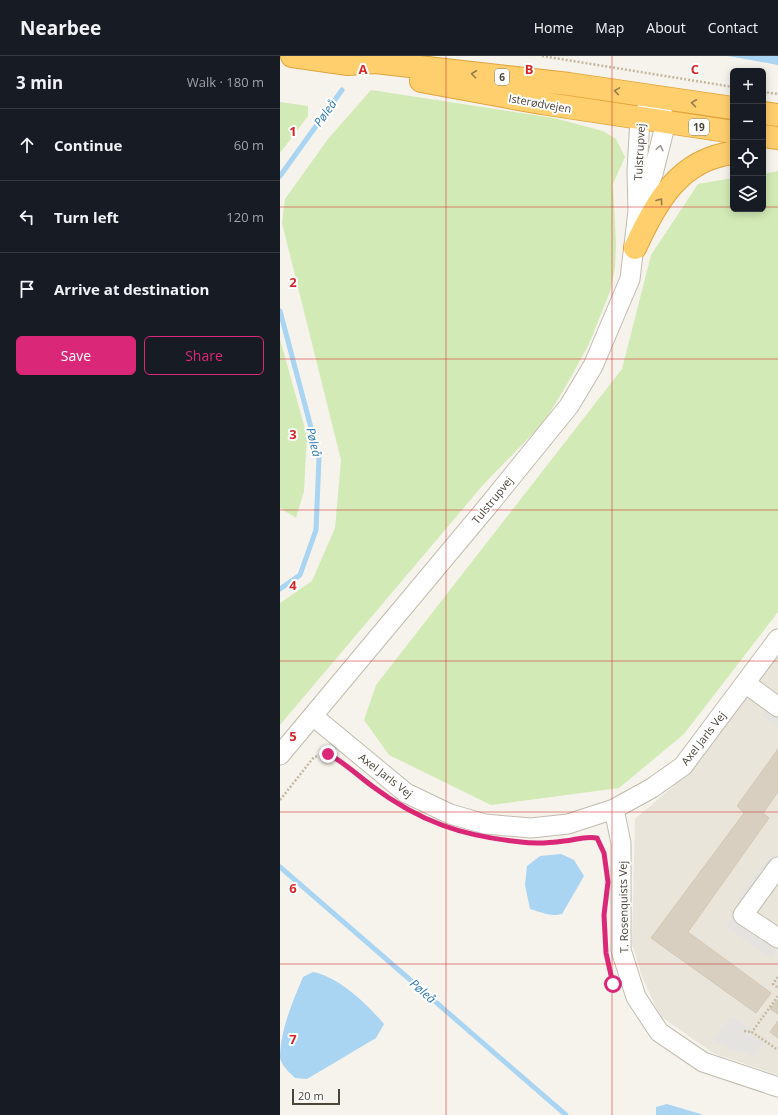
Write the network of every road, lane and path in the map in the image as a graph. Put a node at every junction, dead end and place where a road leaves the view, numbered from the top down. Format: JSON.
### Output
{"nodes":[{"id":1,"x":292,"y":56,"type":"edge"},
{"id":2,"x":542,"y":56,"type":"edge"},
{"id":3,"x":348,"y":64,"type":"junction"},
{"id":4,"x":730,"y":87,"type":"edge"},
{"id":5,"x":766,"y":92,"type":"edge"},
{"id":6,"x":778,"y":94,"type":"edge"},
{"id":7,"x":655,"y":97,"type":"junction"},
{"id":8,"x":730,"y":108,"type":"edge"},
{"id":9,"x":766,"y":113,"type":"edge"},
{"id":10,"x":778,"y":115,"type":"edge"},
{"id":11,"x":640,"y":119,"type":"junction"},
{"id":12,"x":666,"y":122,"type":"junction"},
{"id":13,"x":730,"y":132,"type":"edge"},
{"id":14,"x":766,"y":136,"type":"edge"},
{"id":15,"x":778,"y":138,"type":"edge"},
{"id":16,"x":766,"y":150,"type":"edge"},
{"id":17,"x":778,"y":152,"type":"edge"},
{"id":18,"x":730,"y":153,"type":"edge"},
{"id":19,"x":638,"y":211,"type":"junction"},
{"id":20,"x":635,"y":248,"type":"junction"},
{"id":21,"x":778,"y":639,"type":"edge"},
{"id":22,"x":745,"y":683,"type":"junction"},
{"id":23,"x":778,"y":707,"type":"edge"},
{"id":24,"x":313,"y":716,"type":"junction"},
{"id":25,"x":280,"y":755,"type":"edge"},
{"id":26,"x":338,"y":759,"type":"dead end"},
{"id":27,"x":280,"y":800,"type":"edge"},
{"id":28,"x":614,"y":810,"type":"junction"},
{"id":29,"x":585,"y":836,"type":"dead end"},
{"id":30,"x":604,"y":853,"type":"dead end"},
{"id":31,"x":778,"y":867,"type":"edge"},
{"id":32,"x":778,"y":938,"type":"edge"},
{"id":33,"x":778,"y":977,"type":"edge"},
{"id":34,"x":778,"y":988,"type":"edge"},
{"id":35,"x":778,"y":996,"type":"edge"},
{"id":36,"x":744,"y":1031,"type":"dead end"},
{"id":37,"x":752,"y":1032,"type":"junction"},
{"id":38,"x":778,"y":1050,"type":"edge"},
{"id":39,"x":778,"y":1087,"type":"edge"}],
"edges":[{"from":1,"to":3,"type":"highway","name":"Isterødvejen","number":"6"},
{"from":2,"to":4,"type":"path"},
{"from":7,"to":3,"type":"highway","name":"Isterødvejen","number":"6","one_way":true},
{"from":3,"to":11,"type":"highway","name":"Isterødvejen","number":"19"},
{"from":5,"to":6,"type":"path"},
{"from":8,"to":7,"type":"highway","name":"Isterødvejen","number":"6","one_way":true},
{"from":7,"to":11,"type":"street","name":"Tulstrupvej"},
{"from":7,"to":12,"type":"street"},
{"from":9,"to":10,"type":"highway"},
{"from":11,"to":12,"type":"highway","name":"Isterødvejen","number":"19"},
{"from":11,"to":19,"type":"street","name":"Tulstrupvej"},
{"from":12,"to":13,"type":"highway","name":"Isterødvejen","number":"19"},
{"from":19,"to":12,"type":"street","name":"Tulstrupvej","one_way":true},
{"from":14,"to":15,"type":"highway"},
{"from":16,"to":17,"type":"highway"},
{"from":20,"to":18,"type":"highway","one_way":true},
{"from":19,"to":20,"type":"street","name":"Tulstrupvej"},
{"from":20,"to":24,"type":"street","name":"Tulstrupvej"},
{"from":21,"to":22,"type":"street","name":"Axel Jarls Vej"},
{"from":22,"to":23,"type":"street"},
{"from":22,"to":28,"type":"street","name":"Axel Jarls Vej"},
{"from":24,"to":25,"type":"street","name":"Tulstrupvej"},
{"from":24,"to":28,"type":"street","name":"Axel Jarls Vej"},
{"from":26,"to":27,"type":"path"},
{"from":28,"to":39,"type":"street","name":"T. Rosenquists Vej"},
{"from":29,"to":30,"type":"path"},
{"from":31,"to":32,"type":"street"},
{"from":33,"to":34,"type":"path"},
{"from":35,"to":37,"type":"path"},
{"from":36,"to":37,"type":"path"},
{"from":37,"to":38,"type":"path"}]}
